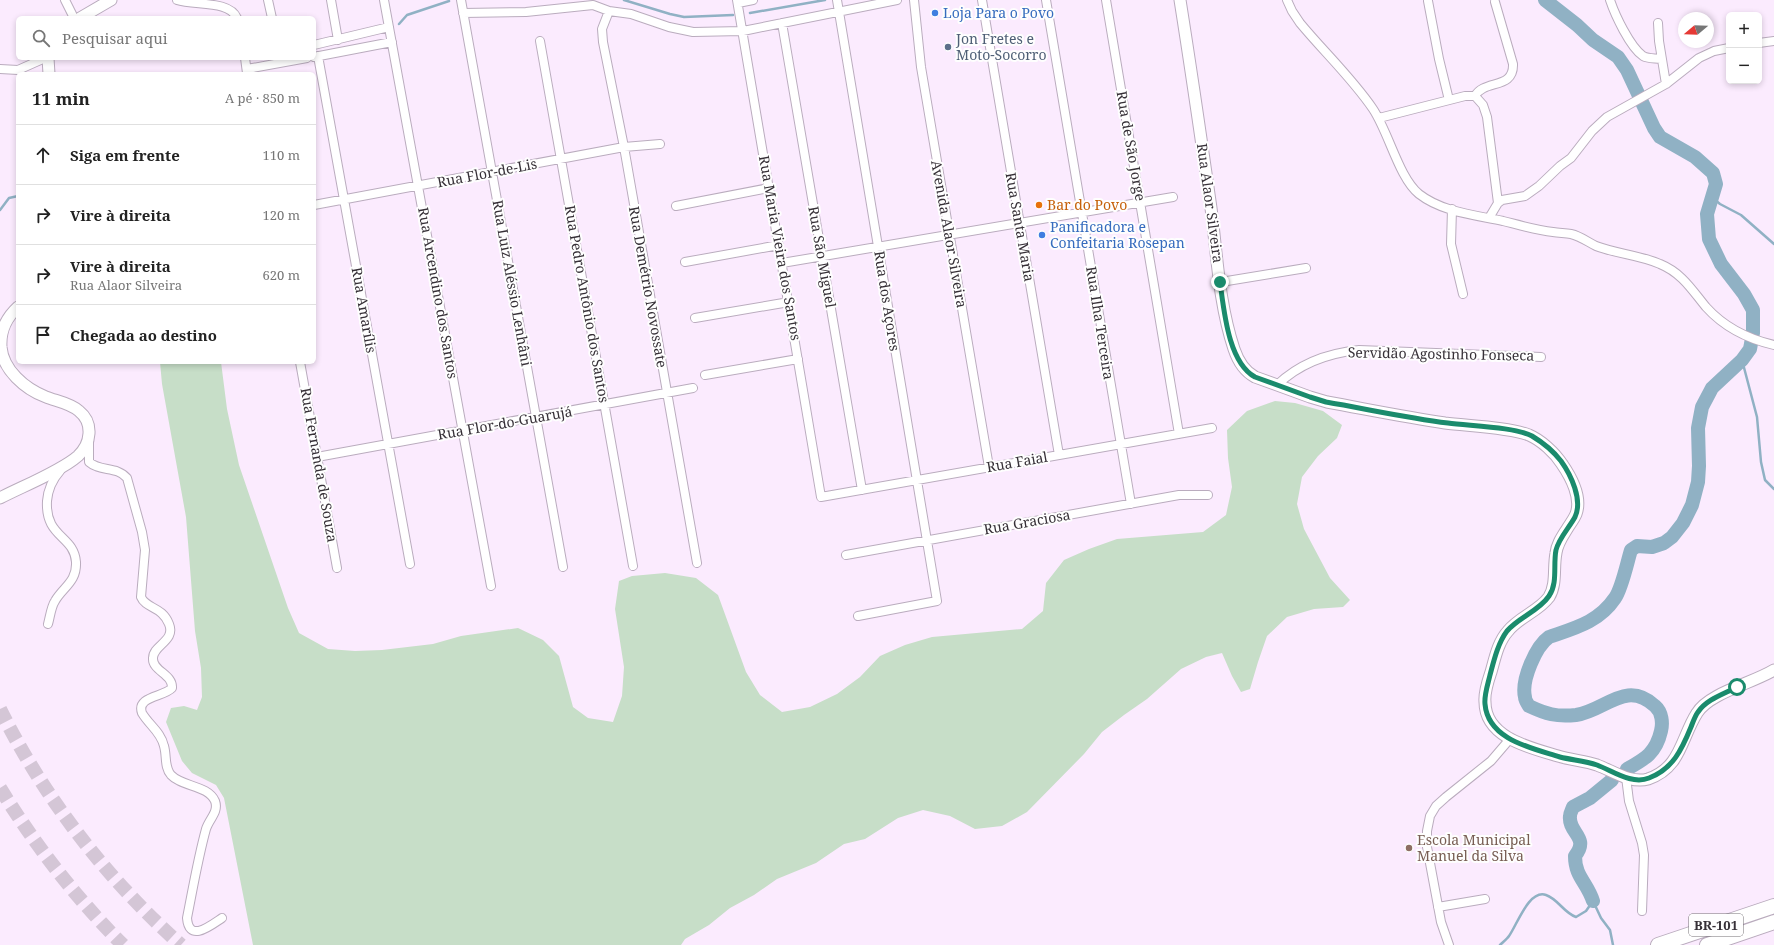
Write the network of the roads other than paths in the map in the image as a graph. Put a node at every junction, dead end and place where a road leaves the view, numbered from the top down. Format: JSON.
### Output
{"nodes":[{"id":1,"x":65,"y":0,"type":"edge"},
{"id":2,"x":111,"y":0,"type":"edge"},
{"id":3,"x":178,"y":0,"type":"edge"},
{"id":4,"x":268,"y":0,"type":"edge"},
{"id":5,"x":331,"y":0,"type":"edge"},
{"id":6,"x":384,"y":0,"type":"edge"},
{"id":7,"x":461,"y":0,"type":"edge"},
{"id":8,"x":754,"y":0,"type":"edge"},
{"id":9,"x":837,"y":0,"type":"edge"},
{"id":10,"x":870,"y":0,"type":"edge"},
{"id":11,"x":898,"y":0,"type":"edge"},
{"id":12,"x":914,"y":0,"type":"edge"},
{"id":13,"x":982,"y":0,"type":"edge"},
{"id":14,"x":1046,"y":0,"type":"edge"},
{"id":15,"x":1106,"y":0,"type":"edge"},
{"id":16,"x":1180,"y":0,"type":"edge"},
{"id":17,"x":1287,"y":0,"type":"edge"},
{"id":18,"x":1610,"y":0,"type":"edge"},
{"id":19,"x":738,"y":1,"type":"edge"},
{"id":20,"x":1428,"y":1,"type":"edge"},
{"id":21,"x":1495,"y":2,"type":"dead end"},
{"id":22,"x":862,"y":8,"type":"junction"},
{"id":23,"x":609,"y":11,"type":"junction"},
{"id":24,"x":839,"y":12,"type":"junction"},
{"id":25,"x":463,"y":13,"type":"junction"},
{"id":26,"x":73,"y":16,"type":"edge"},
{"id":27,"x":83,"y":16,"type":"edge"},
{"id":28,"x":236,"y":16,"type":"edge"},
{"id":29,"x":272,"y":16,"type":"edge"},
{"id":30,"x":1658,"y":22,"type":"dead end"},
{"id":31,"x":782,"y":24,"type":"junction"},
{"id":32,"x":389,"y":27,"type":"junction"},
{"id":33,"x":743,"y":31,"type":"junction"},
{"id":34,"x":338,"y":40,"type":"junction"},
{"id":35,"x":1774,"y":40,"type":"edge"},
{"id":36,"x":540,"y":41,"type":"dead end"},
{"id":37,"x":392,"y":42,"type":"junction"},
{"id":38,"x":1762,"y":42,"type":"edge"},
{"id":39,"x":316,"y":45,"type":"edge"},
{"id":40,"x":1726,"y":49,"type":"edge"},
{"id":41,"x":316,"y":56,"type":"edge"},
{"id":42,"x":1661,"y":59,"type":"junction"},
{"id":43,"x":41,"y":60,"type":"edge"},
{"id":44,"x":46,"y":60,"type":"edge"},
{"id":45,"x":245,"y":60,"type":"edge"},
{"id":46,"x":298,"y":60,"type":"edge"},
{"id":47,"x":0,"y":69,"type":"edge"},
{"id":48,"x":49,"y":72,"type":"edge"},
{"id":49,"x":247,"y":72,"type":"edge"},
{"id":50,"x":1666,"y":84,"type":"junction"},
{"id":51,"x":1475,"y":96,"type":"junction"},
{"id":52,"x":1449,"y":100,"type":"junction"},
{"id":53,"x":1379,"y":118,"type":"junction"},
{"id":54,"x":660,"y":144,"type":"dead end"},
{"id":55,"x":624,"y":148,"type":"junction"},
{"id":56,"x":561,"y":159,"type":"junction"},
{"id":57,"x":492,"y":172,"type":"junction"},
{"id":58,"x":418,"y":186,"type":"junction"},
{"id":59,"x":769,"y":188,"type":"junction"},
{"id":60,"x":1173,"y":197,"type":"dead end"},
{"id":61,"x":344,"y":200,"type":"junction"},
{"id":62,"x":1140,"y":202,"type":"junction"},
{"id":63,"x":1498,"y":203,"type":"junction"},
{"id":64,"x":316,"y":205,"type":"edge"},
{"id":65,"x":676,"y":206,"type":"dead end"},
{"id":66,"x":1452,"y":209,"type":"junction"},
{"id":67,"x":1082,"y":212,"type":"junction"},
{"id":68,"x":1490,"y":218,"type":"junction"},
{"id":69,"x":1020,"y":223,"type":"junction"},
{"id":70,"x":950,"y":235,"type":"junction"},
{"id":71,"x":779,"y":245,"type":"junction"},
{"id":72,"x":878,"y":247,"type":"junction"},
{"id":73,"x":822,"y":256,"type":"junction"},
{"id":74,"x":685,"y":262,"type":"dead end"},
{"id":75,"x":782,"y":263,"type":"junction"},
{"id":76,"x":1306,"y":268,"type":"dead end"},
{"id":77,"x":1220,"y":282,"type":"junction"},
{"id":78,"x":1463,"y":294,"type":"dead end"},
{"id":79,"x":788,"y":302,"type":"junction"},
{"id":80,"x":16,"y":309,"type":"edge"},
{"id":81,"x":695,"y":318,"type":"dead end"},
{"id":82,"x":1774,"y":345,"type":"edge"},
{"id":83,"x":1541,"y":357,"type":"dead end"},
{"id":84,"x":798,"y":359,"type":"junction"},
{"id":85,"x":300,"y":364,"type":"edge"},
{"id":86,"x":705,"y":375,"type":"dead end"},
{"id":87,"x":1277,"y":385,"type":"junction"},
{"id":88,"x":693,"y":388,"type":"dead end"},
{"id":89,"x":667,"y":393,"type":"junction"},
{"id":90,"x":604,"y":404,"type":"junction"},
{"id":91,"x":536,"y":417,"type":"junction"},
{"id":92,"x":1212,"y":428,"type":"dead end"},
{"id":93,"x":463,"y":430,"type":"junction"},
{"id":94,"x":1179,"y":434,"type":"junction"},
{"id":95,"x":90,"y":437,"type":"junction"},
{"id":96,"x":388,"y":444,"type":"junction"},
{"id":97,"x":1121,"y":444,"type":"junction"},
{"id":98,"x":1059,"y":455,"type":"junction"},
{"id":99,"x":317,"y":457,"type":"junction"},
{"id":100,"x":64,"y":466,"type":"junction"},
{"id":101,"x":989,"y":467,"type":"junction"},
{"id":102,"x":917,"y":480,"type":"junction"},
{"id":103,"x":862,"y":490,"type":"junction"},
{"id":104,"x":1208,"y":495,"type":"dead end"},
{"id":105,"x":822,"y":497,"type":"joint"},
{"id":106,"x":0,"y":498,"type":"edge"},
{"id":107,"x":1130,"y":504,"type":"junction"},
{"id":108,"x":927,"y":540,"type":"junction"},
{"id":109,"x":846,"y":555,"type":"dead end"},
{"id":110,"x":697,"y":563,"type":"dead end"},
{"id":111,"x":410,"y":564,"type":"dead end"},
{"id":112,"x":633,"y":566,"type":"dead end"},
{"id":113,"x":563,"y":567,"type":"dead end"},
{"id":114,"x":338,"y":568,"type":"dead end"},
{"id":115,"x":491,"y":586,"type":"dead end"},
{"id":116,"x":858,"y":616,"type":"dead end"},
{"id":117,"x":48,"y":624,"type":"dead end"},
{"id":118,"x":1774,"y":670,"type":"edge"},
{"id":119,"x":1509,"y":740,"type":"junction"},
{"id":120,"x":1626,"y":777,"type":"junction"},
{"id":121,"x":1486,"y":899,"type":"dead end"},
{"id":122,"x":1774,"y":906,"type":"edge"},
{"id":123,"x":1438,"y":907,"type":"junction"},
{"id":124,"x":1642,"y":911,"type":"dead end"},
{"id":125,"x":222,"y":918,"type":"dead end"},
{"id":126,"x":1774,"y":922,"type":"edge"},
{"id":127,"x":1449,"y":945,"type":"edge"},
{"id":128,"x":1658,"y":945,"type":"edge"},
{"id":129,"x":1707,"y":945,"type":"edge"}],
"edges":[{"from":1,"to":26,"type":"street"},
{"from":2,"to":27,"type":"street"},
{"from":3,"to":28,"type":"street"},
{"from":4,"to":29,"type":"street"},
{"from":5,"to":34,"type":"street"},
{"from":6,"to":32,"type":"street","name":"Rua Arcendino dos Santos"},
{"from":7,"to":25,"type":"street","name":"Rua Luiz Aléssio Lenhâni"},
{"from":8,"to":19,"type":"street"},
{"from":9,"to":24,"type":"street","name":"Rua dos Açores"},
{"from":10,"to":22,"type":"street"},
{"from":11,"to":22,"type":"street"},
{"from":12,"to":70,"type":"street","name":"Avenida Alaor Silveira"},
{"from":13,"to":69,"type":"street","name":"Rua Santa Maria"},
{"from":14,"to":67,"type":"street","name":"Rua Ilha Terceira"},
{"from":15,"to":62,"type":"street","name":"Rua de São Jorge"},
{"from":16,"to":77,"type":"street","name":"Rua Alaor Silveira"},
{"from":17,"to":53,"type":"street"},
{"from":18,"to":42,"type":"street"},
{"from":19,"to":33,"type":"street","name":"Rua Maria Vieira dos Santos"},
{"from":20,"to":52,"type":"street"},
{"from":21,"to":51,"type":"street"},
{"from":22,"to":24,"type":"street"},
{"from":23,"to":25,"type":"street"},
{"from":23,"to":33,"type":"street"},
{"from":23,"to":55,"type":"street","name":"Rua Demétrio Novossate"},
{"from":24,"to":31,"type":"street"},
{"from":24,"to":72,"type":"street","name":"Rua dos Açores"},
{"from":25,"to":57,"type":"street","name":"Rua Luiz Aléssio Lenhâni"},
{"from":30,"to":42,"type":"street"},
{"from":31,"to":33,"type":"street"},
{"from":31,"to":73,"type":"street","name":"Rua São Miguel"},
{"from":32,"to":34,"type":"street"},
{"from":32,"to":37,"type":"street","name":"Rua Arcendino dos Santos"},
{"from":33,"to":59,"type":"street","name":"Rua Maria Vieira dos Santos"},
{"from":34,"to":39,"type":"street"},
{"from":35,"to":38,"type":"street"},
{"from":36,"to":56,"type":"street","name":"Rua Pedro Antônio dos Santos"},
{"from":37,"to":41,"type":"street"},
{"from":37,"to":58,"type":"street","name":"Rua Arcendino dos Santos"},
{"from":40,"to":50,"type":"street"},
{"from":41,"to":61,"type":"street","name":"Rua Amarílis"},
{"from":42,"to":50,"type":"street"},
{"from":43,"to":47,"type":"street"},
{"from":44,"to":48,"type":"street"},
{"from":45,"to":49,"type":"street"},
{"from":46,"to":49,"type":"street"},
{"from":50,"to":63,"type":"street"},
{"from":51,"to":52,"type":"street"},
{"from":51,"to":63,"type":"street"},
{"from":52,"to":53,"type":"street"},
{"from":53,"to":66,"type":"street"},
{"from":54,"to":55,"type":"street","name":"Rua Flor-de-Lis"},
{"from":55,"to":56,"type":"street","name":"Rua Flor-de-Lis"},
{"from":55,"to":89,"type":"street","name":"Rua Demétrio Novossate"},
{"from":56,"to":57,"type":"street","name":"Rua Flor-de-Lis"},
{"from":56,"to":90,"type":"street","name":"Rua Pedro Antônio dos Santos"},
{"from":57,"to":58,"type":"street","name":"Rua Flor-de-Lis"},
{"from":57,"to":91,"type":"street","name":"Rua Luiz Aléssio Lenhâni"},
{"from":58,"to":61,"type":"street","name":"Rua Flor-de-Lis"},
{"from":58,"to":93,"type":"street","name":"Rua Arcendino dos Santos"},
{"from":59,"to":65,"type":"street"},
{"from":59,"to":71,"type":"street","name":"Rua Maria Vieira dos Santos"},
{"from":60,"to":62,"type":"street"},
{"from":61,"to":64,"type":"street","name":"Rua Flor-de-Lis"},
{"from":61,"to":96,"type":"street","name":"Rua Amarílis"},
{"from":62,"to":67,"type":"street"},
{"from":62,"to":94,"type":"street","name":"Rua de São Jorge"},
{"from":63,"to":68,"type":"street"},
{"from":66,"to":68,"type":"street"},
{"from":66,"to":78,"type":"street"},
{"from":67,"to":69,"type":"street"},
{"from":67,"to":97,"type":"street","name":"Rua Ilha Terceira"},
{"from":68,"to":82,"type":"street"},
{"from":69,"to":70,"type":"street"},
{"from":69,"to":98,"type":"street","name":"Rua Santa Maria"},
{"from":70,"to":72,"type":"street"},
{"from":70,"to":101,"type":"street","name":"Avenida Alaor Silveira"},
{"from":71,"to":74,"type":"street"},
{"from":71,"to":75,"type":"street","name":"Rua Maria Vieira dos Santos"},
{"from":72,"to":73,"type":"street"},
{"from":72,"to":102,"type":"street","name":"Rua dos Açores"},
{"from":73,"to":75,"type":"street"},
{"from":73,"to":103,"type":"street","name":"Rua São Miguel"},
{"from":75,"to":79,"type":"street","name":"Rua Maria Vieira dos Santos"},
{"from":76,"to":77,"type":"street"},
{"from":77,"to":87,"type":"street","name":"Rua Alaor Silveira"},
{"from":79,"to":81,"type":"street"},
{"from":79,"to":84,"type":"street","name":"Rua Maria Vieira dos Santos"},
{"from":80,"to":95,"type":"street"},
{"from":83,"to":87,"type":"street","name":"Servidão Agostinho Fonseca"},
{"from":84,"to":86,"type":"street"},
{"from":84,"to":105,"type":"street","name":"Rua Maria Vieira dos Santos"},
{"from":85,"to":99,"type":"street","name":"Rua Fernanda de Souza"},
{"from":87,"to":119,"type":"street","name":"Rua Alaor Silveira"},
{"from":88,"to":89,"type":"street","name":"Rua Flor-do-Guarujá"},
{"from":89,"to":90,"type":"street","name":"Rua Flor-do-Guarujá"},
{"from":89,"to":110,"type":"street","name":"Rua Demétrio Novossate"},
{"from":90,"to":91,"type":"street","name":"Rua Flor-do-Guarujá"},
{"from":90,"to":112,"type":"street","name":"Rua Pedro Antônio dos Santos"},
{"from":91,"to":93,"type":"street","name":"Rua Flor-do-Guarujá"},
{"from":91,"to":113,"type":"street","name":"Rua Luiz Aléssio Lenhâni"},
{"from":92,"to":94,"type":"street","name":"Rua Faial"},
{"from":93,"to":96,"type":"street","name":"Rua Flor-do-Guarujá"},
{"from":93,"to":115,"type":"street","name":"Rua Arcendino dos Santos"},
{"from":94,"to":97,"type":"street","name":"Rua Faial"},
{"from":95,"to":100,"type":"street"},
{"from":95,"to":125,"type":"street"},
{"from":96,"to":99,"type":"street","name":"Rua Flor-do-Guarujá"},
{"from":96,"to":111,"type":"street","name":"Rua Amarílis"},
{"from":97,"to":98,"type":"street","name":"Rua Faial"},
{"from":97,"to":107,"type":"street","name":"Rua Ilha Terceira"},
{"from":98,"to":101,"type":"street","name":"Rua Faial"},
{"from":99,"to":114,"type":"street","name":"Rua Fernanda de Souza"},
{"from":100,"to":106,"type":"street"},
{"from":100,"to":117,"type":"street"},
{"from":101,"to":102,"type":"street","name":"Rua Faial"},
{"from":102,"to":103,"type":"street","name":"Rua Faial"},
{"from":102,"to":108,"type":"street","name":"Rua dos Açores"},
{"from":103,"to":105,"type":"street","name":"Rua Faial"},
{"from":104,"to":107,"type":"street","name":"Rua Graciosa"},
{"from":107,"to":108,"type":"street","name":"Rua Graciosa"},
{"from":108,"to":109,"type":"street","name":"Rua Graciosa"},
{"from":108,"to":116,"type":"street","name":"Rua dos Açores"},
{"from":118,"to":120,"type":"street"},
{"from":119,"to":120,"type":"street"},
{"from":119,"to":123,"type":"street"},
{"from":120,"to":124,"type":"street"},
{"from":121,"to":123,"type":"street"},
{"from":122,"to":128,"type":"highway","number":"BR-101"},
{"from":123,"to":127,"type":"street"},
{"from":126,"to":129,"type":"highway","number":"BR-101"}]}
